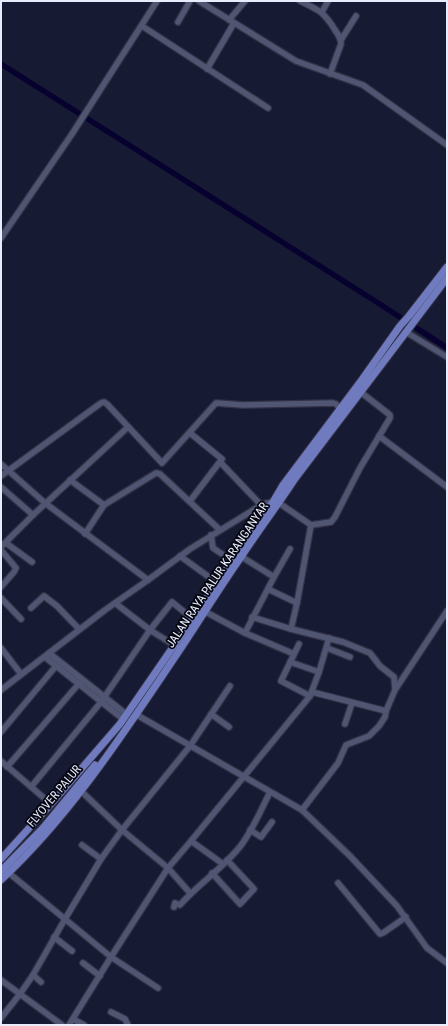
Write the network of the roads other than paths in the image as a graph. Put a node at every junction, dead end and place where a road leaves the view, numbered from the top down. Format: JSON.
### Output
{"nodes":[{"id":1,"x":158,"y":1,"type":"edge"},
{"id":2,"x":190,"y":1,"type":"edge"},
{"id":3,"x":199,"y":1,"type":"edge"},
{"id":4,"x":245,"y":1,"type":"edge"},
{"id":5,"x":300,"y":1,"type":"edge"},
{"id":6,"x":328,"y":1,"type":"edge"},
{"id":7,"x":322,"y":12,"type":"junction"},
{"id":8,"x":356,"y":16,"type":"dead end"},
{"id":9,"x":178,"y":22,"type":"dead end"},
{"id":10,"x":232,"y":22,"type":"junction"},
{"id":11,"x":142,"y":26,"type":"junction"},
{"id":12,"x":341,"y":40,"type":"junction"},
{"id":13,"x":207,"y":69,"type":"junction"},
{"id":14,"x":330,"y":74,"type":"junction"},
{"id":15,"x":268,"y":108,"type":"dead end"},
{"id":16,"x":447,"y":145,"type":"edge"},
{"id":17,"x":1,"y":238,"type":"edge"},
{"id":18,"x":447,"y":267,"type":"edge"},
{"id":19,"x":444,"y":282,"type":"edge"},
{"id":20,"x":412,"y":318,"type":"junction"},
{"id":21,"x":407,"y":330,"type":"junction"},
{"id":22,"x":447,"y":357,"type":"edge"},
{"id":23,"x":358,"y":390,"type":"junction"},
{"id":24,"x":342,"y":411,"type":"junction"},
{"id":25,"x":128,"y":427,"type":"junction"},
{"id":26,"x":190,"y":433,"type":"junction"},
{"id":27,"x":378,"y":436,"type":"junction"},
{"id":28,"x":221,"y":463,"type":"junction"},
{"id":29,"x":1,"y":464,"type":"edge"},
{"id":30,"x":8,"y":470,"type":"junction"},
{"id":31,"x":1,"y":476,"type":"edge"},
{"id":32,"x":70,"y":480,"type":"junction"},
{"id":33,"x":1,"y":487,"type":"edge"},
{"id":34,"x":447,"y":487,"type":"edge"},
{"id":35,"x":190,"y":501,"type":"junction"},
{"id":36,"x":276,"y":502,"type":"junction"},
{"id":37,"x":45,"y":503,"type":"junction"},
{"id":38,"x":104,"y":505,"type":"junction"},
{"id":39,"x":261,"y":505,"type":"junction"},
{"id":40,"x":33,"y":515,"type":"junction"},
{"id":41,"x":311,"y":525,"type":"junction"},
{"id":42,"x":220,"y":530,"type":"junction"},
{"id":43,"x":85,"y":534,"type":"junction"},
{"id":44,"x":211,"y":535,"type":"junction"},
{"id":45,"x":6,"y":543,"type":"junction"},
{"id":46,"x":1,"y":549,"type":"edge"},
{"id":47,"x":290,"y":549,"type":"dead end"},
{"id":48,"x":239,"y":555,"type":"junction"},
{"id":49,"x":180,"y":556,"type":"junction"},
{"id":50,"x":32,"y":562,"type":"dead end"},
{"id":51,"x":234,"y":562,"type":"junction"},
{"id":52,"x":274,"y":576,"type":"junction"},
{"id":53,"x":148,"y":580,"type":"junction"},
{"id":54,"x":220,"y":584,"type":"junction"},
{"id":55,"x":1,"y":587,"type":"edge"},
{"id":56,"x":268,"y":589,"type":"junction"},
{"id":57,"x":1,"y":598,"type":"edge"},
{"id":58,"x":115,"y":603,"type":"junction"},
{"id":59,"x":297,"y":603,"type":"junction"},
{"id":60,"x":31,"y":608,"type":"dead end"},
{"id":61,"x":202,"y":611,"type":"junction"},
{"id":62,"x":447,"y":611,"type":"edge"},
{"id":63,"x":252,"y":617,"type":"junction"},
{"id":64,"x":21,"y":619,"type":"dead end"},
{"id":65,"x":195,"y":621,"type":"junction"},
{"id":66,"x":79,"y":629,"type":"junction"},
{"id":67,"x":291,"y":629,"type":"junction"},
{"id":68,"x":150,"y":630,"type":"junction"},
{"id":69,"x":245,"y":633,"type":"junction"},
{"id":70,"x":329,"y":638,"type":"junction"},
{"id":71,"x":299,"y":644,"type":"dead end"},
{"id":72,"x":177,"y":647,"type":"junction"},
{"id":73,"x":1,"y":648,"type":"edge"},
{"id":74,"x":327,"y":648,"type":"junction"},
{"id":75,"x":294,"y":654,"type":"junction"},
{"id":76,"x":47,"y":655,"type":"junction"},
{"id":77,"x":350,"y":657,"type":"dead end"},
{"id":78,"x":290,"y":662,"type":"junction"},
{"id":79,"x":56,"y":666,"type":"junction"},
{"id":80,"x":319,"y":672,"type":"junction"},
{"id":81,"x":21,"y":674,"type":"junction"},
{"id":82,"x":80,"y":682,"type":"junction"},
{"id":83,"x":230,"y":686,"type":"dead end"},
{"id":84,"x":1,"y":690,"type":"edge"},
{"id":85,"x":395,"y":690,"type":"junction"},
{"id":86,"x":311,"y":694,"type":"junction"},
{"id":87,"x":103,"y":700,"type":"junction"},
{"id":88,"x":352,"y":704,"type":"junction"},
{"id":89,"x":386,"y":711,"type":"junction"},
{"id":90,"x":211,"y":714,"type":"junction"},
{"id":91,"x":136,"y":715,"type":"junction"},
{"id":92,"x":125,"y":716,"type":"junction"},
{"id":93,"x":345,"y":724,"type":"dead end"},
{"id":94,"x":229,"y":727,"type":"dead end"},
{"id":95,"x":117,"y":728,"type":"junction"},
{"id":96,"x":1,"y":732,"type":"edge"},
{"id":97,"x":123,"y":735,"type":"junction"},
{"id":98,"x":190,"y":746,"type":"junction"},
{"id":99,"x":1,"y":761,"type":"edge"},
{"id":100,"x":7,"y":768,"type":"junction"},
{"id":101,"x":84,"y":775,"type":"junction"},
{"id":102,"x":244,"y":777,"type":"junction"},
{"id":103,"x":31,"y":787,"type":"junction"},
{"id":104,"x":81,"y":791,"type":"junction"},
{"id":105,"x":270,"y":792,"type":"junction"},
{"id":106,"x":51,"y":804,"type":"junction"},
{"id":107,"x":302,"y":810,"type":"junction"},
{"id":108,"x":272,"y":822,"type":"dead end"},
{"id":109,"x":122,"y":830,"type":"junction"},
{"id":110,"x":250,"y":830,"type":"junction"},
{"id":111,"x":191,"y":841,"type":"junction"},
{"id":112,"x":82,"y":845,"type":"dead end"},
{"id":113,"x":1,"y":859,"type":"edge"},
{"id":114,"x":101,"y":859,"type":"junction"},
{"id":115,"x":225,"y":862,"type":"junction"},
{"id":116,"x":1,"y":864,"type":"edge"},
{"id":117,"x":168,"y":868,"type":"junction"},
{"id":118,"x":1,"y":870,"type":"edge"},
{"id":119,"x":9,"y":873,"type":"junction"},
{"id":120,"x":212,"y":873,"type":"junction"},
{"id":121,"x":1,"y":880,"type":"edge"},
{"id":122,"x":338,"y":883,"type":"dead end"},
{"id":123,"x":190,"y":893,"type":"junction"},
{"id":124,"x":174,"y":907,"type":"dead end"},
{"id":125,"x":406,"y":917,"type":"junction"},
{"id":126,"x":66,"y":919,"type":"junction"},
{"id":127,"x":54,"y":937,"type":"junction"},
{"id":128,"x":72,"y":952,"type":"dead end"},
{"id":129,"x":111,"y":957,"type":"junction"},
{"id":130,"x":83,"y":963,"type":"dead end"},
{"id":131,"x":447,"y":963,"type":"edge"},
{"id":132,"x":33,"y":975,"type":"junction"},
{"id":133,"x":100,"y":976,"type":"junction"},
{"id":134,"x":1,"y":980,"type":"edge"},
{"id":135,"x":41,"y":982,"type":"dead end"},
{"id":136,"x":158,"y":988,"type":"dead end"},
{"id":137,"x":20,"y":994,"type":"junction"},
{"id":138,"x":111,"y":1012,"type":"dead end"},
{"id":139,"x":1,"y":1018,"type":"edge"},
{"id":140,"x":73,"y":1018,"type":"junction"},
{"id":141,"x":62,"y":1025,"type":"edge"},
{"id":142,"x":69,"y":1025,"type":"edge"},
{"id":143,"x":84,"y":1025,"type":"edge"},
{"id":144,"x":128,"y":1025,"type":"edge"}],
"edges":[{"from":1,"to":11,"type":"street"},
{"from":2,"to":9,"type":"street"},
{"from":3,"to":10,"type":"street"},
{"from":4,"to":10,"type":"street"},
{"from":5,"to":7,"type":"street"},
{"from":6,"to":7,"type":"street"},
{"from":7,"to":12,"type":"street"},
{"from":8,"to":12,"type":"street"},
{"from":10,"to":13,"type":"street"},
{"from":10,"to":14,"type":"street"},
{"from":11,"to":13,"type":"street"},
{"from":11,"to":17,"type":"street"},
{"from":12,"to":14,"type":"street"},
{"from":13,"to":15,"type":"street"},
{"from":14,"to":16,"type":"street"},
{"from":18,"to":19,"type":"main road","name":"JALAN RAYA PALUR KARANGANYAR"},
{"from":19,"to":20,"type":"main road","name":"JALAN RAYA PALUR KARANGANYAR"},
{"from":20,"to":21,"type":"main road","name":"JALAN RAYA PALUR KARANGANYAR"},
{"from":20,"to":23,"type":"main road","name":"JALAN RAYA PALUR KARANGANYAR"},
{"from":21,"to":22,"type":"street"},
{"from":21,"to":23,"type":"main road","name":"JALAN RAYA PALUR KARANGANYAR"},
{"from":23,"to":24,"type":"main road","name":"JALAN RAYA PALUR KARANGANYAR"},
{"from":23,"to":27,"type":"street"},
{"from":24,"to":26,"type":"street"},
{"from":24,"to":36,"type":"main road","name":"JALAN RAYA PALUR KARANGANYAR"},
{"from":25,"to":26,"type":"street"},
{"from":25,"to":30,"type":"street"},
{"from":25,"to":32,"type":"street"},
{"from":26,"to":28,"type":"street"},
{"from":27,"to":34,"type":"street"},
{"from":27,"to":41,"type":"street"},
{"from":28,"to":35,"type":"street"},
{"from":28,"to":39,"type":"street"},
{"from":29,"to":30,"type":"street"},
{"from":30,"to":31,"type":"street"},
{"from":30,"to":37,"type":"street"},
{"from":32,"to":37,"type":"street"},
{"from":32,"to":38,"type":"street"},
{"from":33,"to":40,"type":"street"},
{"from":35,"to":38,"type":"street"},
{"from":35,"to":42,"type":"street"},
{"from":36,"to":39,"type":"street"},
{"from":36,"to":41,"type":"street"},
{"from":36,"to":48,"type":"main road","name":"JALAN RAYA PALUR KARANGANYAR"},
{"from":37,"to":40,"type":"street"},
{"from":37,"to":43,"type":"street"},
{"from":38,"to":43,"type":"street"},
{"from":39,"to":42,"type":"street"},
{"from":40,"to":45,"type":"street"},
{"from":41,"to":59,"type":"street"},
{"from":42,"to":44,"type":"street"},
{"from":43,"to":53,"type":"street"},
{"from":44,"to":49,"type":"street"},
{"from":44,"to":51,"type":"street"},
{"from":45,"to":46,"type":"street"},
{"from":45,"to":50,"type":"street"},
{"from":46,"to":55,"type":"street"},
{"from":47,"to":52,"type":"street"},
{"from":48,"to":51,"type":"main road","name":"JALAN RAYA PALUR KARANGANYAR"},
{"from":48,"to":52,"type":"street"},
{"from":49,"to":53,"type":"street"},
{"from":49,"to":54,"type":"street"},
{"from":51,"to":54,"type":"main road","name":"JALAN RAYA PALUR KARANGANYAR"},
{"from":52,"to":56,"type":"street"},
{"from":53,"to":58,"type":"street"},
{"from":54,"to":61,"type":"main road","name":"JALAN RAYA PALUR KARANGANYAR"},
{"from":56,"to":59,"type":"street"},
{"from":56,"to":63,"type":"street"},
{"from":57,"to":64,"type":"street"},
{"from":58,"to":66,"type":"street"},
{"from":58,"to":68,"type":"street"},
{"from":59,"to":67,"type":"street"},
{"from":60,"to":66,"type":"street"},
{"from":61,"to":65,"type":"main road","name":"JALAN RAYA PALUR KARANGANYAR"},
{"from":61,"to":69,"type":"street"},
{"from":62,"to":85,"type":"street"},
{"from":63,"to":67,"type":"street"},
{"from":63,"to":69,"type":"street"},
{"from":65,"to":68,"type":"street"},
{"from":65,"to":72,"type":"main road","name":"JALAN RAYA PALUR KARANGANYAR"},
{"from":66,"to":76,"type":"street"},
{"from":67,"to":70,"type":"street"},
{"from":68,"to":72,"type":"street"},
{"from":68,"to":87,"type":"street"},
{"from":69,"to":75,"type":"street"},
{"from":70,"to":74,"type":"street"},
{"from":70,"to":85,"type":"street"},
{"from":71,"to":75,"type":"street"},
{"from":72,"to":91,"type":"main road","name":"JALAN RAYA PALUR KARANGANYAR"},
{"from":72,"to":92,"type":"main road","name":"JALAN RAYA PALUR KARANGANYAR"},
{"from":73,"to":81,"type":"street"},
{"from":74,"to":77,"type":"street"},
{"from":74,"to":80,"type":"street"},
{"from":75,"to":78,"type":"street"},
{"from":76,"to":79,"type":"street"},
{"from":76,"to":81,"type":"street"},
{"from":76,"to":82,"type":"street"},
{"from":78,"to":80,"type":"street"},
{"from":78,"to":86,"type":"street"},
{"from":79,"to":82,"type":"street"},
{"from":79,"to":96,"type":"street"},
{"from":80,"to":86,"type":"street"},
{"from":81,"to":84,"type":"street"},
{"from":82,"to":87,"type":"street"},
{"from":82,"to":100,"type":"street"},
{"from":83,"to":90,"type":"street"},
{"from":85,"to":89,"type":"street"},
{"from":86,"to":88,"type":"street"},
{"from":86,"to":102,"type":"street"},
{"from":87,"to":92,"type":"street"},
{"from":87,"to":103,"type":"street"},
{"from":88,"to":89,"type":"street"},
{"from":88,"to":93,"type":"street"},
{"from":89,"to":107,"type":"street"},
{"from":90,"to":94,"type":"street"},
{"from":90,"to":98,"type":"street"},
{"from":91,"to":97,"type":"main road","name":"JALAN RAYA PALUR KARANGANYAR"},
{"from":91,"to":98,"type":"street"},
{"from":92,"to":95,"type":"main road","name":"JALAN RAYA PALUR KARANGANYAR"},
{"from":95,"to":101,"type":"main road","name":"FLYOVER PALUR"},
{"from":95,"to":106,"type":"main road","name":"JALAN RAYA PALUR KARANGANYAR"},
{"from":97,"to":101,"type":"main road","name":"FLYOVER PALUR"},
{"from":97,"to":104,"type":"main road","name":"JALAN RAYA PALUR KARANGANYAR"},
{"from":98,"to":102,"type":"street"},
{"from":98,"to":109,"type":"street"},
{"from":99,"to":100,"type":"street"},
{"from":100,"to":103,"type":"street"},
{"from":101,"to":116,"type":"main road","name":"FLYOVER PALUR"},
{"from":101,"to":118,"type":"main road","name":"FLYOVER PALUR"},
{"from":102,"to":105,"type":"street"},
{"from":102,"to":111,"type":"street"},
{"from":103,"to":106,"type":"street"},
{"from":104,"to":109,"type":"street"},
{"from":104,"to":119,"type":"main road","name":"JALAN RAYA PALUR KARANGANYAR"},
{"from":105,"to":107,"type":"street"},
{"from":105,"to":110,"type":"street"},
{"from":106,"to":113,"type":"main road","name":"JALAN RAYA PALUR KARANGANYAR"},
{"from":107,"to":125,"type":"street"},
{"from":108,"to":110,"type":"street"},
{"from":109,"to":114,"type":"street"},
{"from":109,"to":117,"type":"street"},
{"from":110,"to":115,"type":"street"},
{"from":111,"to":115,"type":"street"},
{"from":111,"to":117,"type":"street"},
{"from":112,"to":114,"type":"street"},
{"from":114,"to":126,"type":"street"},
{"from":115,"to":120,"type":"street"},
{"from":115,"to":120,"type":"street"},
{"from":117,"to":123,"type":"street"},
{"from":117,"to":129,"type":"street"},
{"from":119,"to":121,"type":"main road","name":"JALAN RAYA PALUR KARANGANYAR"},
{"from":119,"to":126,"type":"street"},
{"from":120,"to":123,"type":"street"},
{"from":122,"to":125,"type":"street"},
{"from":123,"to":124,"type":"street"},
{"from":125,"to":131,"type":"street"},
{"from":126,"to":127,"type":"street"},
{"from":126,"to":129,"type":"street"},
{"from":127,"to":128,"type":"street"},
{"from":127,"to":132,"type":"street"},
{"from":129,"to":133,"type":"street"},
{"from":129,"to":136,"type":"street"},
{"from":130,"to":133,"type":"street"},
{"from":132,"to":135,"type":"street"},
{"from":132,"to":137,"type":"street"},
{"from":133,"to":140,"type":"street"},
{"from":134,"to":137,"type":"street"},
{"from":137,"to":139,"type":"street"},
{"from":137,"to":141,"type":"street"},
{"from":138,"to":144,"type":"street"},
{"from":140,"to":142,"type":"street"},
{"from":140,"to":143,"type":"street"}]}
